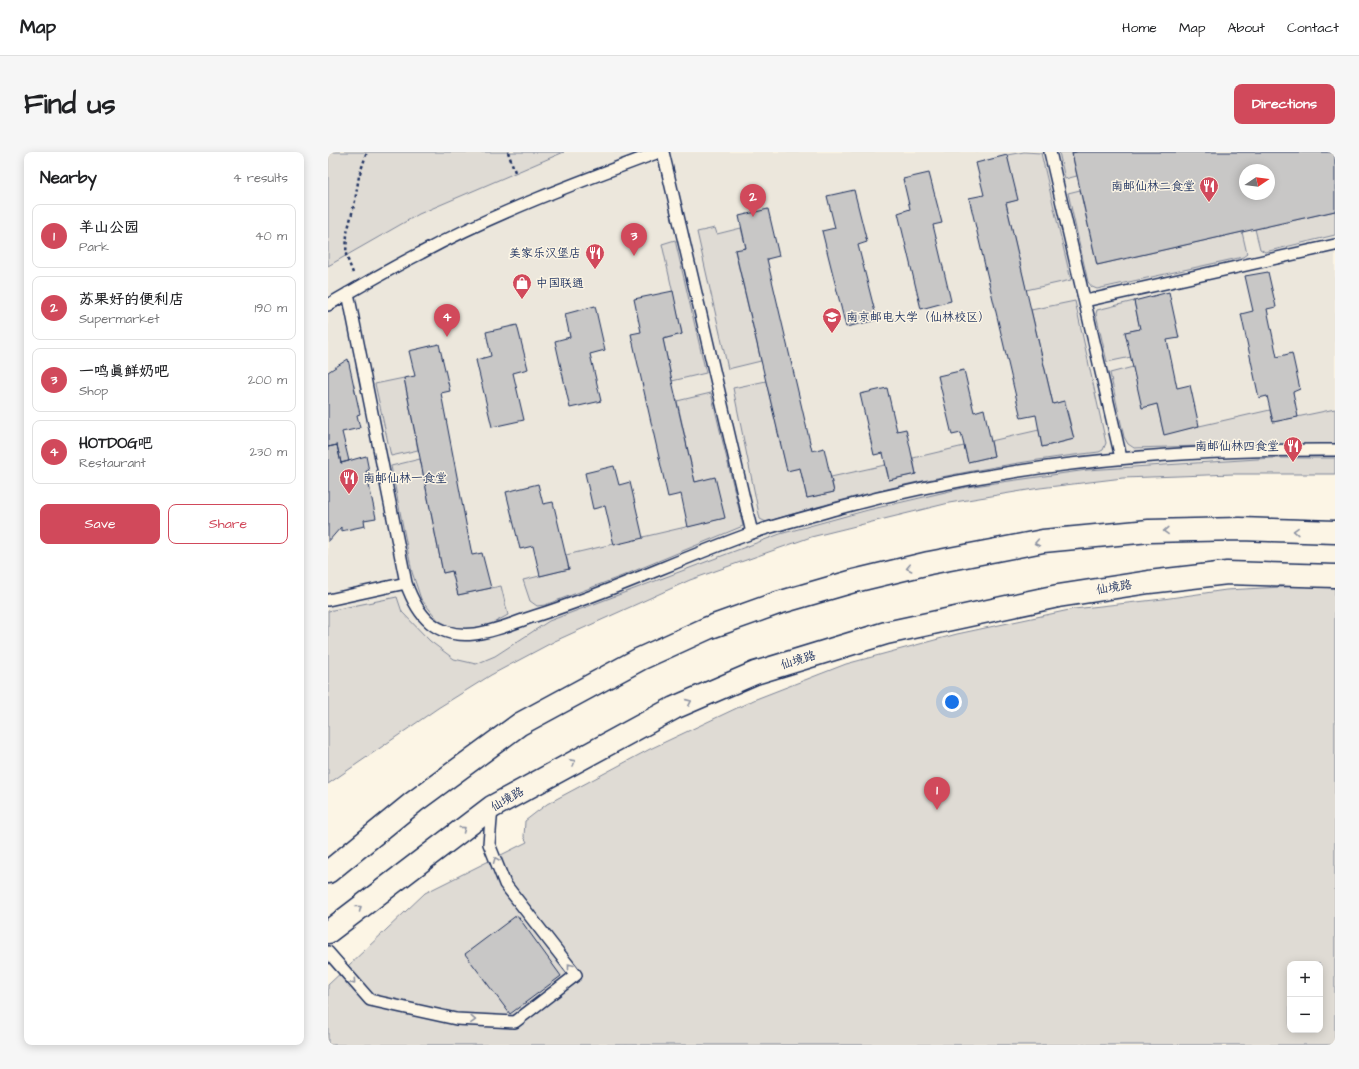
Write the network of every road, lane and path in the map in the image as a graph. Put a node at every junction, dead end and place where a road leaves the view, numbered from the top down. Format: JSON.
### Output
{"nodes":[{"id":1,"x":367,"y":152,"type":"edge"},
{"id":2,"x":508,"y":152,"type":"edge"},
{"id":3,"x":659,"y":152,"type":"edge"},
{"id":4,"x":664,"y":152,"type":"edge"},
{"id":5,"x":1050,"y":152,"type":"edge"},
{"id":6,"x":515,"y":172,"type":"dead end"},
{"id":7,"x":1335,"y":246,"type":"edge"},
{"id":8,"x":359,"y":287,"type":"junction"},
{"id":9,"x":348,"y":293,"type":"junction"},
{"id":10,"x":1084,"y":301,"type":"junction"},
{"id":11,"x":328,"y":305,"type":"edge"},
{"id":12,"x":1335,"y":450,"type":"edge"},
{"id":13,"x":1121,"y":458,"type":"junction"},
{"id":14,"x":1335,"y":532,"type":"edge"},
{"id":15,"x":752,"y":533,"type":"junction"},
{"id":16,"x":1335,"y":576,"type":"edge"},
{"id":17,"x":406,"y":583,"type":"junction"},
{"id":18,"x":328,"y":600,"type":"edge"},
{"id":19,"x":492,"y":807,"type":"junction"},
{"id":20,"x":328,"y":872,"type":"edge"},
{"id":21,"x":328,"y":932,"type":"edge"},
{"id":22,"x":328,"y":952,"type":"edge"}],
"edges":[{"from":1,"to":8,"type":"path"},
{"from":2,"to":6,"type":"path"},
{"from":3,"to":8,"type":"lane"},
{"from":4,"to":15,"type":"lane"},
{"from":5,"to":10,"type":"lane"},
{"from":7,"to":10,"type":"lane"},
{"from":8,"to":9,"type":"lane"},
{"from":9,"to":11,"type":"lane"},
{"from":9,"to":17,"type":"lane"},
{"from":10,"to":13,"type":"lane"},
{"from":12,"to":13,"type":"lane"},
{"from":13,"to":15,"type":"lane"},
{"from":14,"to":20,"type":"main road","one_way":true},
{"from":15,"to":17,"type":"lane"},
{"from":19,"to":16,"type":"main road","name":"仙境路","one_way":true},
{"from":17,"to":18,"type":"lane"},
{"from":21,"to":19,"type":"main road","name":"仙境路","one_way":true},
{"from":22,"to":19,"type":"lane","one_way":true}]}
